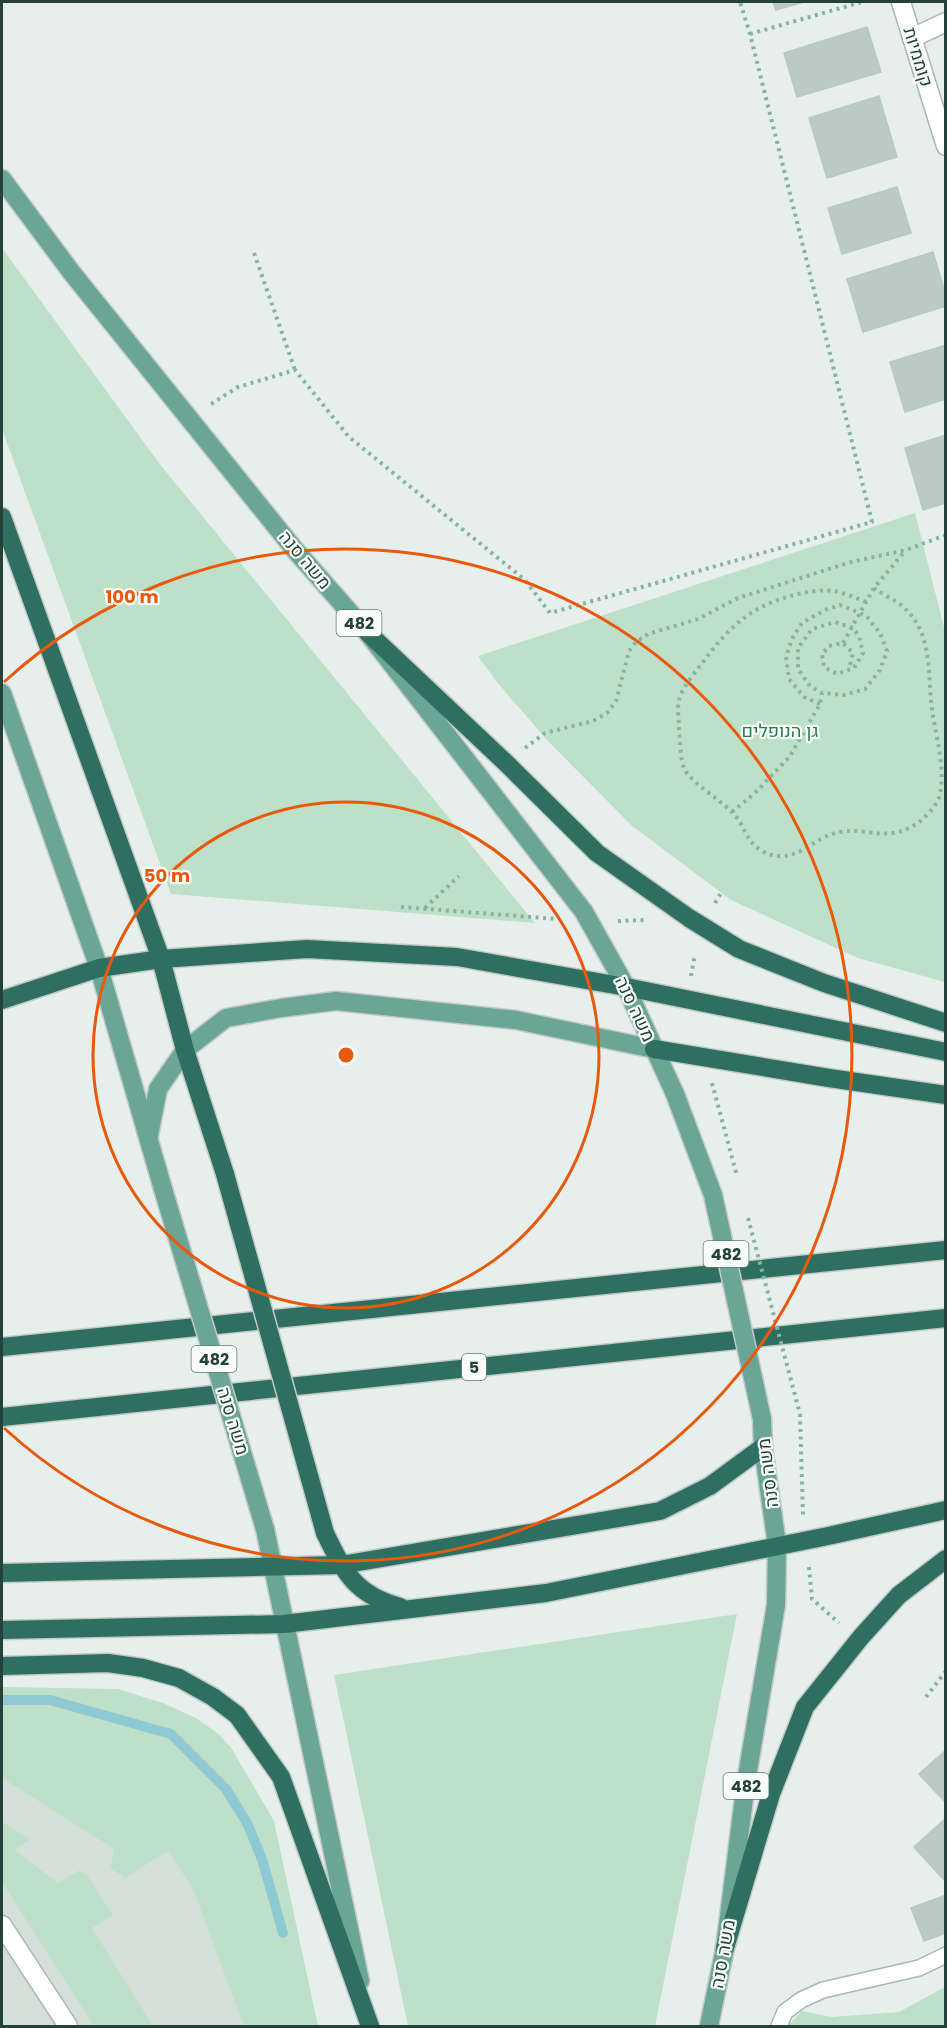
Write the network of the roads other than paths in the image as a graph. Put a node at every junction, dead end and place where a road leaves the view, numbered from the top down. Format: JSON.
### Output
{"nodes":[{"id":1,"x":902,"y":2,"type":"edge"},
{"id":2,"x":945,"y":22,"type":"edge"},
{"id":3,"x":912,"y":38,"type":"junction"},
{"id":4,"x":945,"y":146,"type":"edge"},
{"id":5,"x":2,"y":179,"type":"edge"},
{"id":6,"x":2,"y":517,"type":"edge"},
{"id":7,"x":367,"y":632,"type":"junction"},
{"id":8,"x":2,"y":693,"type":"edge"},
{"id":9,"x":161,"y":959,"type":"junction"},
{"id":10,"x":99,"y":968,"type":"junction"},
{"id":11,"x":626,"y":987,"type":"junction"},
{"id":12,"x":2,"y":1000,"type":"edge"},
{"id":13,"x":945,"y":1023,"type":"edge"},
{"id":14,"x":654,"y":1049,"type":"junction"},
{"id":15,"x":185,"y":1050,"type":"junction"},
{"id":16,"x":945,"y":1052,"type":"edge"},
{"id":17,"x":945,"y":1095,"type":"edge"},
{"id":18,"x":149,"y":1135,"type":"junction"},
{"id":19,"x":945,"y":1250,"type":"edge"},
{"id":20,"x":945,"y":1318,"type":"edge"},
{"id":21,"x":2,"y":1347,"type":"edge"},
{"id":22,"x":2,"y":1417,"type":"edge"},
{"id":23,"x":764,"y":1447,"type":"junction"},
{"id":24,"x":945,"y":1510,"type":"edge"},
{"id":25,"x":777,"y":1545,"type":"junction"},
{"id":26,"x":945,"y":1559,"type":"edge"},
{"id":27,"x":340,"y":1565,"type":"junction"},
{"id":28,"x":273,"y":1566,"type":"junction"},
{"id":29,"x":2,"y":1573,"type":"edge"},
{"id":30,"x":410,"y":1610,"type":"junction"},
{"id":31,"x":284,"y":1624,"type":"junction"},
{"id":32,"x":2,"y":1630,"type":"edge"},
{"id":33,"x":2,"y":1666,"type":"edge"},
{"id":34,"x":2,"y":1925,"type":"edge"},
{"id":35,"x":725,"y":1948,"type":"junction"},
{"id":36,"x":945,"y":1955,"type":"edge"},
{"id":37,"x":68,"y":2026,"type":"edge"},
{"id":38,"x":370,"y":2026,"type":"edge"},
{"id":39,"x":709,"y":2026,"type":"edge"},
{"id":40,"x":779,"y":2026,"type":"edge"}],
"edges":[{"from":1,"to":3,"type":"street","name":"קוממיות"},
{"from":2,"to":3,"type":"street"},
{"from":3,"to":4,"type":"street","name":"קוממיות"},
{"from":5,"to":7,"type":"main road","name":"משה סנה","number":"482"},
{"from":6,"to":9,"type":"highway"},
{"from":7,"to":11,"type":"main road","name":"משה סנה","number":"482"},
{"from":7,"to":13,"type":"highway"},
{"from":8,"to":10,"type":"main road","name":"משה סנה","number":"482"},
{"from":9,"to":10,"type":"highway"},
{"from":9,"to":11,"type":"highway"},
{"from":9,"to":15,"type":"highway"},
{"from":10,"to":12,"type":"highway"},
{"from":10,"to":18,"type":"main road","name":"משה סנה","number":"482"},
{"from":11,"to":14,"type":"main road","name":"משה סנה","number":"482"},
{"from":11,"to":16,"type":"highway"},
{"from":14,"to":15,"type":"main road"},
{"from":14,"to":17,"type":"highway"},
{"from":14,"to":23,"type":"main road","name":"משה סנה","number":"482","bridge":true},
{"from":15,"to":18,"type":"main road"},
{"from":15,"to":27,"type":"highway","bridge":true},
{"from":18,"to":28,"type":"main road","name":"משה סנה","number":"482","bridge":true},
{"from":19,"to":21,"type":"highway"},
{"from":20,"to":22,"type":"highway","number":"5"},
{"from":23,"to":25,"type":"main road","name":"משה סנה","number":"482"},
{"from":23,"to":27,"type":"highway"},
{"from":24,"to":25,"type":"highway"},
{"from":25,"to":30,"type":"highway"},
{"from":25,"to":35,"type":"main road","name":"משה סנה","number":"482"},
{"from":26,"to":35,"type":"highway"},
{"from":27,"to":28,"type":"highway"},
{"from":27,"to":30,"type":"highway"},
{"from":28,"to":29,"type":"highway"},
{"from":28,"to":31,"type":"main road","name":"משה סנה","number":"482"},
{"from":30,"to":31,"type":"highway"},
{"from":31,"to":32,"type":"highway"},
{"from":31,"to":38,"type":"main road","name":"משה סנה","number":"482"},
{"from":33,"to":38,"type":"highway"},
{"from":34,"to":37,"type":"street"},
{"from":35,"to":39,"type":"main road","name":"משה סנה","number":"482"},
{"from":36,"to":40,"type":"lane"}]}
